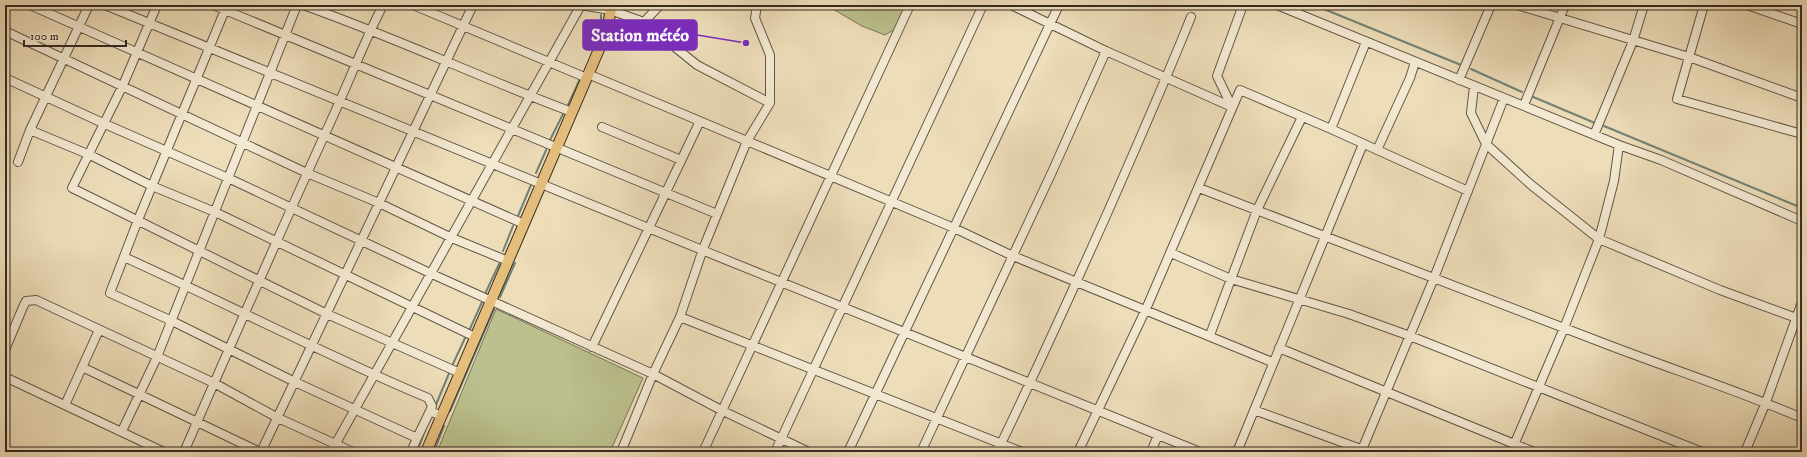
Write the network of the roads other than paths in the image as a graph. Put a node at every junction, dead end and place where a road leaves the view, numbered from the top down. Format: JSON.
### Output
{"nodes":[{"id":1,"x":30,"y":5,"type":"edge"},
{"id":2,"x":89,"y":5,"type":"edge"},
{"id":3,"x":105,"y":5,"type":"edge"},
{"id":4,"x":157,"y":5,"type":"edge"},
{"id":5,"x":213,"y":5,"type":"edge"},
{"id":6,"x":297,"y":5,"type":"edge"},
{"id":7,"x":303,"y":5,"type":"edge"},
{"id":8,"x":383,"y":5,"type":"edge"},
{"id":9,"x":413,"y":5,"type":"edge"},
{"id":10,"x":472,"y":5,"type":"edge"},
{"id":11,"x":581,"y":5,"type":"edge"},
{"id":12,"x":660,"y":5,"type":"edge"},
{"id":13,"x":757,"y":5,"type":"edge"},
{"id":14,"x":910,"y":5,"type":"edge"},
{"id":15,"x":983,"y":5,"type":"edge"},
{"id":16,"x":1011,"y":5,"type":"edge"},
{"id":17,"x":1060,"y":5,"type":"edge"},
{"id":18,"x":1243,"y":5,"type":"edge"},
{"id":19,"x":1277,"y":5,"type":"edge"},
{"id":20,"x":1490,"y":5,"type":"edge"},
{"id":21,"x":1517,"y":5,"type":"edge"},
{"id":22,"x":1565,"y":5,"type":"edge"},
{"id":23,"x":1644,"y":5,"type":"edge"},
{"id":24,"x":1704,"y":5,"type":"edge"},
{"id":25,"x":1747,"y":5,"type":"edge"},
{"id":26,"x":226,"y":7,"type":"edge"},
{"id":27,"x":611,"y":8,"type":"edge"},
{"id":28,"x":1764,"y":8,"type":"edge"},
{"id":29,"x":1192,"y":17,"type":"dead end"},
{"id":30,"x":1560,"y":17,"type":"junction"},
{"id":31,"x":644,"y":22,"type":"junction"},
{"id":32,"x":150,"y":24,"type":"junction"},
{"id":33,"x":1051,"y":24,"type":"junction"},
{"id":34,"x":1802,"y":24,"type":"edge"},
{"id":35,"x":463,"y":25,"type":"junction"},
{"id":36,"x":79,"y":27,"type":"junction"},
{"id":37,"x":370,"y":29,"type":"junction"},
{"id":38,"x":5,"y":31,"type":"edge"},
{"id":39,"x":285,"y":35,"type":"junction"},
{"id":40,"x":1632,"y":41,"type":"junction"},
{"id":41,"x":1366,"y":42,"type":"junction"},
{"id":42,"x":209,"y":48,"type":"junction"},
{"id":43,"x":1106,"y":51,"type":"junction"},
{"id":44,"x":137,"y":53,"type":"junction"},
{"id":45,"x":1688,"y":57,"type":"junction"},
{"id":46,"x":65,"y":59,"type":"junction"},
{"id":47,"x":446,"y":62,"type":"junction"},
{"id":48,"x":550,"y":62,"type":"junction"},
{"id":49,"x":1415,"y":62,"type":"junction"},
{"id":50,"x":354,"y":64,"type":"junction"},
{"id":51,"x":270,"y":72,"type":"junction"},
{"id":52,"x":588,"y":76,"type":"junction"},
{"id":53,"x":5,"y":78,"type":"edge"},
{"id":54,"x":1167,"y":78,"type":"junction"},
{"id":55,"x":196,"y":79,"type":"junction"},
{"id":56,"x":1459,"y":80,"type":"junction"},
{"id":57,"x":123,"y":85,"type":"junction"},
{"id":58,"x":1474,"y":86,"type":"junction"},
{"id":59,"x":430,"y":94,"type":"junction"},
{"id":60,"x":530,"y":96,"type":"junction"},
{"id":61,"x":47,"y":97,"type":"junction"},
{"id":62,"x":1504,"y":98,"type":"junction"},
{"id":63,"x":1802,"y":98,"type":"edge"},
{"id":64,"x":340,"y":101,"type":"junction"},
{"id":65,"x":257,"y":104,"type":"junction"},
{"id":66,"x":770,"y":104,"type":"junction"},
{"id":67,"x":1524,"y":105,"type":"junction"},
{"id":68,"x":1232,"y":108,"type":"junction"},
{"id":69,"x":572,"y":112,"type":"junction"},
{"id":70,"x":182,"y":114,"type":"junction"},
{"id":71,"x":1302,"y":117,"type":"junction"},
{"id":72,"x":700,"y":121,"type":"junction"},
{"id":73,"x":105,"y":124,"type":"junction"},
{"id":74,"x":602,"y":127,"type":"dead end"},
{"id":75,"x":1331,"y":129,"type":"junction"},
{"id":76,"x":30,"y":130,"type":"junction"},
{"id":77,"x":512,"y":130,"type":"junction"},
{"id":78,"x":412,"y":133,"type":"junction"},
{"id":79,"x":1802,"y":134,"type":"edge"},
{"id":80,"x":325,"y":135,"type":"junction"},
{"id":81,"x":1594,"y":135,"type":"junction"},
{"id":82,"x":747,"y":141,"type":"junction"},
{"id":83,"x":242,"y":142,"type":"junction"},
{"id":84,"x":1363,"y":144,"type":"junction"},
{"id":85,"x":1486,"y":144,"type":"junction"},
{"id":86,"x":1619,"y":145,"type":"junction"},
{"id":87,"x":556,"y":148,"type":"junction"},
{"id":88,"x":167,"y":150,"type":"junction"},
{"id":89,"x":1377,"y":150,"type":"junction"},
{"id":90,"x":90,"y":155,"type":"junction"},
{"id":91,"x":681,"y":160,"type":"junction"},
{"id":92,"x":18,"y":162,"type":"dead end"},
{"id":93,"x":493,"y":164,"type":"junction"},
{"id":94,"x":396,"y":166,"type":"junction"},
{"id":95,"x":307,"y":173,"type":"junction"},
{"id":96,"x":831,"y":176,"type":"junction"},
{"id":97,"x":228,"y":178,"type":"junction"},
{"id":98,"x":540,"y":185,"type":"junction"},
{"id":99,"x":152,"y":186,"type":"junction"},
{"id":100,"x":1198,"y":188,"type":"junction"},
{"id":101,"x":1468,"y":191,"type":"junction"},
{"id":102,"x":666,"y":193,"type":"junction"},
{"id":103,"x":472,"y":201,"type":"junction"},
{"id":104,"x":891,"y":202,"type":"junction"},
{"id":105,"x":379,"y":203,"type":"junction"},
{"id":106,"x":292,"y":209,"type":"junction"},
{"id":107,"x":1257,"y":210,"type":"junction"},
{"id":108,"x":215,"y":212,"type":"junction"},
{"id":109,"x":717,"y":214,"type":"junction"},
{"id":110,"x":138,"y":220,"type":"junction"},
{"id":111,"x":1802,"y":220,"type":"edge"},
{"id":112,"x":524,"y":224,"type":"junction"},
{"id":113,"x":649,"y":228,"type":"junction"},
{"id":114,"x":954,"y":228,"type":"junction"},
{"id":115,"x":1326,"y":235,"type":"junction"},
{"id":116,"x":452,"y":238,"type":"junction"},
{"id":117,"x":1599,"y":239,"type":"junction"},
{"id":118,"x":361,"y":240,"type":"junction"},
{"id":119,"x":276,"y":241,"type":"junction"},
{"id":120,"x":703,"y":249,"type":"junction"},
{"id":121,"x":199,"y":251,"type":"junction"},
{"id":122,"x":1171,"y":254,"type":"junction"},
{"id":123,"x":1013,"y":256,"type":"junction"},
{"id":124,"x":124,"y":257,"type":"junction"},
{"id":125,"x":508,"y":261,"type":"junction"},
{"id":126,"x":432,"y":274,"type":"junction"},
{"id":127,"x":345,"y":275,"type":"junction"},
{"id":128,"x":1434,"y":278,"type":"junction"},
{"id":129,"x":1231,"y":279,"type":"junction"},
{"id":130,"x":258,"y":280,"type":"junction"},
{"id":131,"x":783,"y":282,"type":"junction"},
{"id":132,"x":1076,"y":282,"type":"junction"},
{"id":133,"x":186,"y":285,"type":"junction"},
{"id":134,"x":1299,"y":299,"type":"junction"},
{"id":135,"x":491,"y":301,"type":"junction"},
{"id":136,"x":1802,"y":302,"type":"edge"},
{"id":137,"x":413,"y":306,"type":"junction"},
{"id":138,"x":843,"y":306,"type":"junction"},
{"id":139,"x":1146,"y":309,"type":"junction"},
{"id":140,"x":244,"y":313,"type":"junction"},
{"id":141,"x":327,"y":314,"type":"junction"},
{"id":142,"x":680,"y":317,"type":"junction"},
{"id":143,"x":1799,"y":319,"type":"edge"},
{"id":144,"x":172,"y":321,"type":"junction"},
{"id":145,"x":1564,"y":328,"type":"junction"},
{"id":146,"x":99,"y":330,"type":"junction"},
{"id":147,"x":905,"y":332,"type":"junction"},
{"id":148,"x":1210,"y":335,"type":"junction"},
{"id":149,"x":1410,"y":336,"type":"junction"},
{"id":150,"x":475,"y":337,"type":"junction"},
{"id":151,"x":393,"y":342,"type":"junction"},
{"id":152,"x":312,"y":344,"type":"junction"},
{"id":153,"x":753,"y":346,"type":"junction"},
{"id":154,"x":592,"y":347,"type":"junction"},
{"id":155,"x":1279,"y":348,"type":"junction"},
{"id":156,"x":228,"y":349,"type":"junction"},
{"id":157,"x":5,"y":350,"type":"edge"},
{"id":158,"x":966,"y":356,"type":"junction"},
{"id":159,"x":157,"y":357,"type":"junction"},
{"id":160,"x":1272,"y":362,"type":"junction"},
{"id":161,"x":82,"y":367,"type":"junction"},
{"id":162,"x":814,"y":370,"type":"junction"},
{"id":163,"x":460,"y":373,"type":"junction"},
{"id":164,"x":653,"y":374,"type":"junction"},
{"id":165,"x":374,"y":376,"type":"junction"},
{"id":166,"x":5,"y":377,"type":"edge"},
{"id":167,"x":295,"y":382,"type":"junction"},
{"id":168,"x":1031,"y":383,"type":"junction"},
{"id":169,"x":214,"y":384,"type":"junction"},
{"id":170,"x":1538,"y":388,"type":"junction"},
{"id":171,"x":1385,"y":391,"type":"junction"},
{"id":172,"x":139,"y":394,"type":"junction"},
{"id":173,"x":875,"y":394,"type":"junction"},
{"id":174,"x":1766,"y":402,"type":"junction"},
{"id":175,"x":65,"y":405,"type":"junction"},
{"id":176,"x":356,"y":409,"type":"junction"},
{"id":177,"x":1098,"y":410,"type":"junction"},
{"id":178,"x":1254,"y":410,"type":"junction"},
{"id":179,"x":430,"y":411,"type":"junction"},
{"id":180,"x":723,"y":411,"type":"junction"},
{"id":181,"x":441,"y":416,"type":"junction"},
{"id":182,"x":278,"y":418,"type":"junction"},
{"id":183,"x":937,"y":418,"type":"junction"},
{"id":184,"x":1802,"y":418,"type":"edge"},
{"id":185,"x":198,"y":421,"type":"junction"},
{"id":186,"x":122,"y":431,"type":"junction"},
{"id":187,"x":1158,"y":435,"type":"junction"},
{"id":188,"x":417,"y":438,"type":"junction"},
{"id":189,"x":782,"y":439,"type":"junction"},
{"id":190,"x":1001,"y":443,"type":"junction"},
{"id":191,"x":335,"y":444,"type":"junction"},
{"id":192,"x":1513,"y":448,"type":"edge"},
{"id":193,"x":1364,"y":451,"type":"edge"},
{"id":194,"x":164,"y":452,"type":"edge"},
{"id":195,"x":184,"y":452,"type":"edge"},
{"id":196,"x":260,"y":452,"type":"edge"},
{"id":197,"x":331,"y":452,"type":"edge"},
{"id":198,"x":353,"y":452,"type":"edge"},
{"id":199,"x":411,"y":452,"type":"edge"},
{"id":200,"x":426,"y":452,"type":"edge"},
{"id":201,"x":621,"y":452,"type":"edge"},
{"id":202,"x":704,"y":452,"type":"edge"},
{"id":203,"x":775,"y":452,"type":"edge"},
{"id":204,"x":809,"y":452,"type":"edge"},
{"id":205,"x":848,"y":452,"type":"edge"},
{"id":206,"x":921,"y":452,"type":"edge"},
{"id":207,"x":997,"y":452,"type":"edge"},
{"id":208,"x":1022,"y":452,"type":"edge"},
{"id":209,"x":1078,"y":452,"type":"edge"},
{"id":210,"x":1150,"y":452,"type":"edge"},
{"id":211,"x":1200,"y":452,"type":"edge"},
{"id":212,"x":1237,"y":452,"type":"edge"},
{"id":213,"x":1534,"y":452,"type":"edge"},
{"id":214,"x":1702,"y":452,"type":"edge"},
{"id":215,"x":1745,"y":452,"type":"edge"}],
"edges":[{"from":1,"to":36,"type":"street"},
{"from":2,"to":36,"type":"street"},
{"from":3,"to":32,"type":"street"},
{"from":4,"to":32,"type":"street"},
{"from":5,"to":26,"type":"street"},
{"from":6,"to":39,"type":"street"},
{"from":7,"to":37,"type":"street"},
{"from":8,"to":37,"type":"street"},
{"from":9,"to":35,"type":"street"},
{"from":10,"to":35,"type":"street"},
{"from":11,"to":27,"type":"street"},
{"from":11,"to":48,"type":"street"},
{"from":12,"to":31,"type":"street"},
{"from":13,"to":66,"type":"street"},
{"from":14,"to":96,"type":"street"},
{"from":15,"to":104,"type":"street"},
{"from":16,"to":33,"type":"street"},
{"from":17,"to":33,"type":"street"},
{"from":18,"to":68,"type":"street"},
{"from":19,"to":41,"type":"street"},
{"from":20,"to":56,"type":"street"},
{"from":21,"to":30,"type":"street"},
{"from":22,"to":30,"type":"street"},
{"from":23,"to":40,"type":"street"},
{"from":24,"to":45,"type":"street"},
{"from":25,"to":28,"type":"street"},
{"from":26,"to":39,"type":"street"},
{"from":26,"to":42,"type":"street"},
{"from":27,"to":31,"type":"street"},
{"from":27,"to":52,"type":"main road"},
{"from":28,"to":34,"type":"street"},
{"from":29,"to":54,"type":"street"},
{"from":30,"to":40,"type":"street"},
{"from":30,"to":67,"type":"street"},
{"from":31,"to":66,"type":"street"},
{"from":32,"to":42,"type":"street"},
{"from":32,"to":44,"type":"street"},
{"from":33,"to":43,"type":"street"},
{"from":33,"to":114,"type":"street"},
{"from":35,"to":47,"type":"street"},
{"from":35,"to":48,"type":"street"},
{"from":36,"to":44,"type":"street"},
{"from":36,"to":46,"type":"street"},
{"from":37,"to":47,"type":"street"},
{"from":37,"to":50,"type":"street"},
{"from":38,"to":46,"type":"street"},
{"from":39,"to":50,"type":"street"},
{"from":39,"to":51,"type":"street"},
{"from":40,"to":45,"type":"street"},
{"from":40,"to":81,"type":"street"},
{"from":41,"to":49,"type":"street"},
{"from":41,"to":75,"type":"street"},
{"from":42,"to":51,"type":"street"},
{"from":42,"to":55,"type":"street"},
{"from":43,"to":54,"type":"street"},
{"from":43,"to":123,"type":"street"},
{"from":44,"to":55,"type":"street"},
{"from":44,"to":57,"type":"street"},
{"from":45,"to":63,"type":"street"},
{"from":45,"to":79,"type":"street"},
{"from":46,"to":57,"type":"street"},
{"from":46,"to":61,"type":"street"},
{"from":47,"to":59,"type":"street"},
{"from":47,"to":60,"type":"street"},
{"from":48,"to":52,"type":"street"},
{"from":48,"to":60,"type":"street"},
{"from":49,"to":56,"type":"street"},
{"from":49,"to":89,"type":"street"},
{"from":50,"to":59,"type":"street"},
{"from":50,"to":64,"type":"street"},
{"from":51,"to":64,"type":"street"},
{"from":51,"to":65,"type":"street"},
{"from":52,"to":69,"type":"main road"},
{"from":52,"to":72,"type":"street"},
{"from":53,"to":61,"type":"street"},
{"from":54,"to":68,"type":"street"},
{"from":54,"to":132,"type":"street"},
{"from":55,"to":65,"type":"street"},
{"from":55,"to":70,"type":"street"},
{"from":56,"to":58,"type":"street"},
{"from":57,"to":70,"type":"street"},
{"from":57,"to":73,"type":"street"},
{"from":58,"to":62,"type":"street"},
{"from":58,"to":85,"type":"street"},
{"from":59,"to":77,"type":"street"},
{"from":59,"to":78,"type":"street"},
{"from":60,"to":69,"type":"street"},
{"from":60,"to":77,"type":"street"},
{"from":61,"to":73,"type":"street"},
{"from":61,"to":76,"type":"street"},
{"from":62,"to":67,"type":"street"},
{"from":62,"to":85,"type":"street"},
{"from":64,"to":78,"type":"street"},
{"from":64,"to":80,"type":"street"},
{"from":65,"to":80,"type":"street"},
{"from":65,"to":83,"type":"street"},
{"from":66,"to":82,"type":"street"},
{"from":67,"to":81,"type":"street"},
{"from":68,"to":71,"type":"street"},
{"from":68,"to":100,"type":"street"},
{"from":69,"to":87,"type":"main road"},
{"from":70,"to":83,"type":"street"},
{"from":70,"to":88,"type":"street"},
{"from":71,"to":75,"type":"street"},
{"from":71,"to":107,"type":"street"},
{"from":72,"to":82,"type":"street"},
{"from":72,"to":91,"type":"street"},
{"from":73,"to":88,"type":"street"},
{"from":73,"to":90,"type":"street"},
{"from":74,"to":91,"type":"street"},
{"from":75,"to":84,"type":"street"},
{"from":76,"to":90,"type":"street"},
{"from":76,"to":92,"type":"street"},
{"from":77,"to":87,"type":"street"},
{"from":77,"to":93,"type":"street"},
{"from":78,"to":93,"type":"street"},
{"from":78,"to":94,"type":"street"},
{"from":80,"to":94,"type":"street"},
{"from":80,"to":95,"type":"street"},
{"from":81,"to":86,"type":"street"},
{"from":82,"to":96,"type":"street"},
{"from":82,"to":109,"type":"street"},
{"from":83,"to":95,"type":"street"},
{"from":83,"to":97,"type":"street"},
{"from":84,"to":89,"type":"street"},
{"from":84,"to":115,"type":"street"},
{"from":85,"to":101,"type":"street"},
{"from":85,"to":117,"type":"street"},
{"from":86,"to":111,"type":"street"},
{"from":86,"to":117,"type":"street"},
{"from":87,"to":98,"type":"main road"},
{"from":87,"to":102,"type":"street"},
{"from":88,"to":97,"type":"street"},
{"from":88,"to":99,"type":"street"},
{"from":89,"to":101,"type":"street"},
{"from":90,"to":99,"type":"street"},
{"from":90,"to":110,"type":"street"},
{"from":91,"to":102,"type":"street"},
{"from":93,"to":98,"type":"street"},
{"from":93,"to":103,"type":"street"},
{"from":94,"to":103,"type":"street"},
{"from":94,"to":105,"type":"street"},
{"from":95,"to":105,"type":"street"},
{"from":95,"to":106,"type":"street"},
{"from":96,"to":104,"type":"street"},
{"from":96,"to":131,"type":"street"},
{"from":97,"to":106,"type":"street"},
{"from":97,"to":108,"type":"street"},
{"from":98,"to":112,"type":"main road"},
{"from":98,"to":113,"type":"street"},
{"from":99,"to":108,"type":"street"},
{"from":99,"to":110,"type":"street"},
{"from":100,"to":107,"type":"street"},
{"from":100,"to":122,"type":"street"},
{"from":101,"to":128,"type":"street"},
{"from":102,"to":109,"type":"street"},
{"from":102,"to":113,"type":"street"},
{"from":103,"to":112,"type":"street"},
{"from":103,"to":116,"type":"street"},
{"from":104,"to":114,"type":"street"},
{"from":104,"to":138,"type":"street"},
{"from":105,"to":116,"type":"street"},
{"from":105,"to":118,"type":"street"},
{"from":106,"to":118,"type":"street"},
{"from":106,"to":119,"type":"street"},
{"from":107,"to":115,"type":"street"},
{"from":107,"to":129,"type":"street"},
{"from":108,"to":119,"type":"street"},
{"from":108,"to":121,"type":"street"},
{"from":109,"to":120,"type":"street"},
{"from":110,"to":121,"type":"street"},
{"from":110,"to":124,"type":"street"},
{"from":112,"to":125,"type":"main road"},
{"from":113,"to":120,"type":"street"},
{"from":113,"to":154,"type":"street"},
{"from":114,"to":123,"type":"street"},
{"from":114,"to":147,"type":"street"},
{"from":115,"to":128,"type":"street"},
{"from":115,"to":134,"type":"street"},
{"from":116,"to":125,"type":"street"},
{"from":116,"to":126,"type":"street"},
{"from":117,"to":143,"type":"street"},
{"from":117,"to":145,"type":"street"},
{"from":118,"to":126,"type":"street"},
{"from":118,"to":127,"type":"street"},
{"from":119,"to":127,"type":"street"},
{"from":119,"to":130,"type":"street"},
{"from":120,"to":131,"type":"street"},
{"from":120,"to":142,"type":"street"},
{"from":121,"to":130,"type":"street"},
{"from":121,"to":133,"type":"street"},
{"from":122,"to":129,"type":"street"},
{"from":122,"to":139,"type":"street"},
{"from":123,"to":132,"type":"street"},
{"from":123,"to":158,"type":"street"},
{"from":124,"to":133,"type":"street"},
{"from":124,"to":144,"type":"street"},
{"from":125,"to":135,"type":"main road"},
{"from":126,"to":135,"type":"street"},
{"from":126,"to":137,"type":"street"},
{"from":127,"to":137,"type":"street"},
{"from":127,"to":141,"type":"street"},
{"from":128,"to":145,"type":"street"},
{"from":128,"to":149,"type":"street"},
{"from":129,"to":134,"type":"street"},
{"from":129,"to":148,"type":"street"},
{"from":130,"to":140,"type":"street"},
{"from":130,"to":141,"type":"street"},
{"from":131,"to":138,"type":"street"},
{"from":131,"to":153,"type":"street"},
{"from":132,"to":139,"type":"street"},
{"from":132,"to":168,"type":"street"},
{"from":133,"to":140,"type":"street"},
{"from":133,"to":144,"type":"street"},
{"from":134,"to":149,"type":"street"},
{"from":134,"to":155,"type":"street"},
{"from":135,"to":150,"type":"main road"},
{"from":135,"to":154,"type":"street"},
{"from":136,"to":143,"type":"street"},
{"from":137,"to":150,"type":"street"},
{"from":137,"to":151,"type":"street"},
{"from":138,"to":147,"type":"street"},
{"from":138,"to":162,"type":"street"},
{"from":139,"to":148,"type":"street"},
{"from":139,"to":177,"type":"street"},
{"from":140,"to":152,"type":"street"},
{"from":140,"to":156,"type":"street"},
{"from":141,"to":151,"type":"street"},
{"from":141,"to":152,"type":"street"},
{"from":142,"to":153,"type":"street"},
{"from":142,"to":164,"type":"street"},
{"from":143,"to":174,"type":"street"},
{"from":144,"to":156,"type":"street"},
{"from":144,"to":159,"type":"street"},
{"from":145,"to":170,"type":"street"},
{"from":145,"to":174,"type":"street"},
{"from":146,"to":157,"type":"street"},
{"from":146,"to":159,"type":"street"},
{"from":146,"to":161,"type":"street"},
{"from":147,"to":158,"type":"street"},
{"from":147,"to":173,"type":"street"},
{"from":148,"to":160,"type":"street"},
{"from":149,"to":170,"type":"street"},
{"from":149,"to":171,"type":"street"},
{"from":150,"to":163,"type":"main road"},
{"from":151,"to":163,"type":"street"},
{"from":151,"to":165,"type":"street"},
{"from":152,"to":165,"type":"street"},
{"from":152,"to":167,"type":"street"},
{"from":153,"to":162,"type":"street"},
{"from":153,"to":180,"type":"street"},
{"from":154,"to":164,"type":"street"},
{"from":155,"to":160,"type":"street"},
{"from":155,"to":171,"type":"street"},
{"from":156,"to":167,"type":"street"},
{"from":156,"to":169,"type":"street"},
{"from":158,"to":168,"type":"street"},
{"from":158,"to":183,"type":"street"},
{"from":159,"to":169,"type":"street"},
{"from":159,"to":172,"type":"street"},
{"from":160,"to":178,"type":"street"},
{"from":161,"to":172,"type":"street"},
{"from":161,"to":175,"type":"street"},
{"from":162,"to":173,"type":"street"},
{"from":162,"to":189,"type":"street"},
{"from":163,"to":181,"type":"main road"},
{"from":164,"to":180,"type":"street"},
{"from":164,"to":201,"type":"street"},
{"from":165,"to":176,"type":"street"},
{"from":165,"to":179,"type":"street"},
{"from":166,"to":175,"type":"street"},
{"from":167,"to":176,"type":"street"},
{"from":167,"to":182,"type":"street"},
{"from":168,"to":177,"type":"street"},
{"from":168,"to":190,"type":"street"},
{"from":169,"to":182,"type":"street"},
{"from":169,"to":185,"type":"street"},
{"from":170,"to":192,"type":"street"},
{"from":170,"to":214,"type":"street"},
{"from":171,"to":192,"type":"street"},
{"from":171,"to":193,"type":"street"},
{"from":172,"to":185,"type":"street"},
{"from":172,"to":186,"type":"street"},
{"from":173,"to":183,"type":"street"},
{"from":173,"to":205,"type":"street"},
{"from":174,"to":184,"type":"street"},
{"from":174,"to":215,"type":"street"},
{"from":175,"to":186,"type":"street"},
{"from":176,"to":188,"type":"street"},
{"from":176,"to":191,"type":"street"},
{"from":177,"to":187,"type":"street"},
{"from":177,"to":209,"type":"street"},
{"from":178,"to":193,"type":"street"},
{"from":178,"to":212,"type":"street"},
{"from":179,"to":181,"type":"street"},
{"from":179,"to":188,"type":"street"},
{"from":180,"to":189,"type":"street"},
{"from":180,"to":202,"type":"street"},
{"from":181,"to":200,"type":"main road"},
{"from":182,"to":191,"type":"street"},
{"from":182,"to":196,"type":"street"},
{"from":183,"to":190,"type":"street"},
{"from":183,"to":206,"type":"street"},
{"from":185,"to":195,"type":"street"},
{"from":185,"to":196,"type":"street"},
{"from":186,"to":194,"type":"street"},
{"from":187,"to":210,"type":"street"},
{"from":187,"to":211,"type":"street"},
{"from":188,"to":199,"type":"street"},
{"from":189,"to":203,"type":"street"},
{"from":189,"to":204,"type":"street"},
{"from":190,"to":207,"type":"street"},
{"from":190,"to":208,"type":"street"},
{"from":191,"to":197,"type":"street"},
{"from":191,"to":198,"type":"street"},
{"from":192,"to":213,"type":"street"}]}
